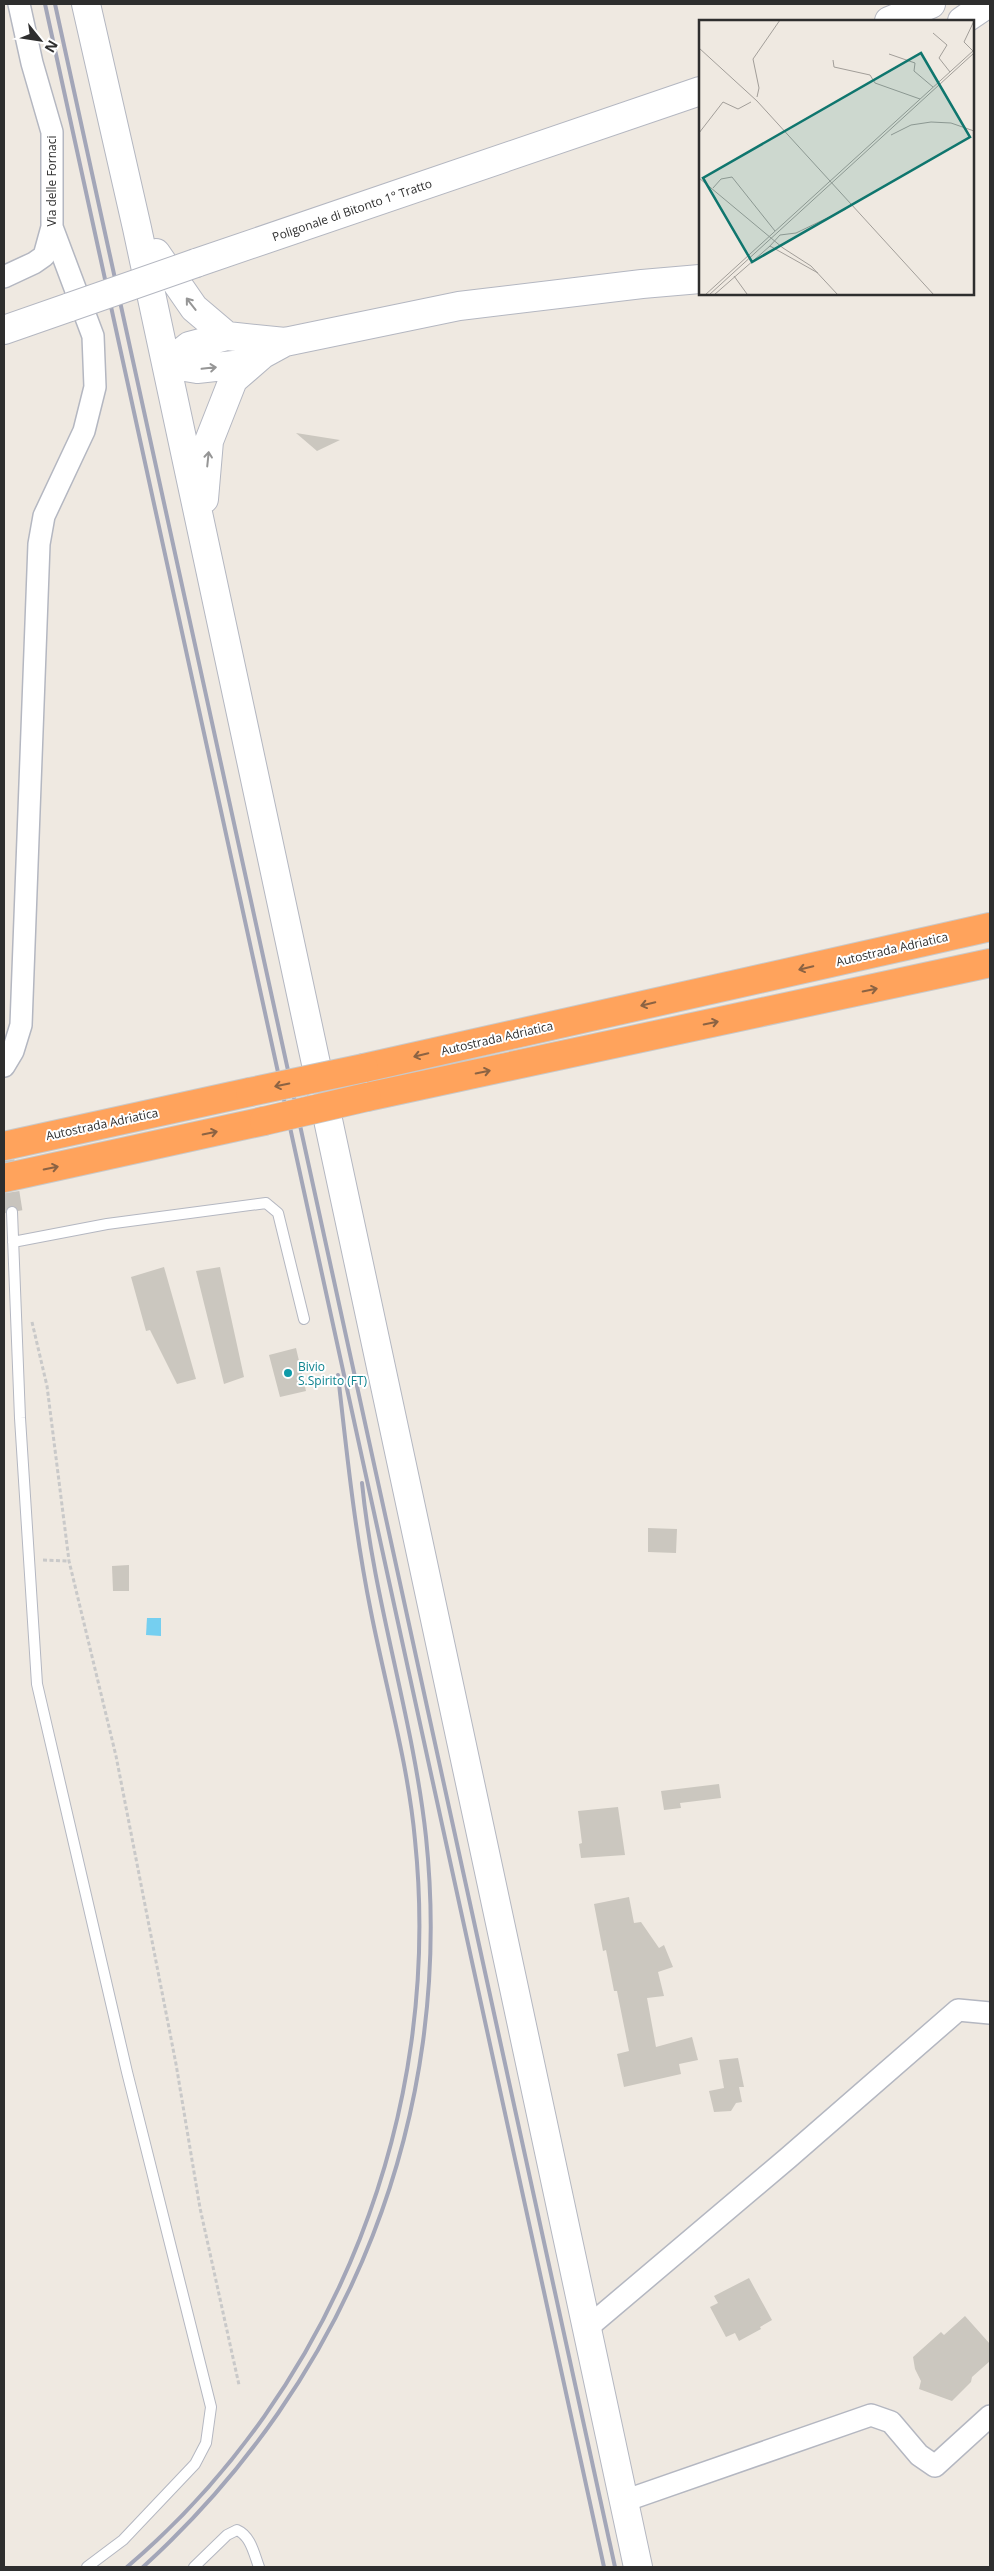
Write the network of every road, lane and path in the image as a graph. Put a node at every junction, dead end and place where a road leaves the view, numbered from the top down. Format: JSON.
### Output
{"nodes":[{"id":1,"x":19,"y":4,"type":"edge"},
{"id":2,"x":86,"y":4,"type":"edge"},
{"id":3,"x":931,"y":4,"type":"edge"},
{"id":4,"x":986,"y":4,"type":"edge"},
{"id":5,"x":891,"y":20,"type":"edge"},
{"id":6,"x":963,"y":20,"type":"edge"},
{"id":7,"x":699,"y":91,"type":"edge"},
{"id":8,"x":699,"y":106,"type":"edge"},
{"id":9,"x":626,"y":117,"type":"junction"},
{"id":10,"x":52,"y":228,"type":"junction"},
{"id":11,"x":137,"y":228,"type":"junction"},
{"id":12,"x":4,"y":277,"type":"edge"},
{"id":13,"x":699,"y":279,"type":"edge"},
{"id":14,"x":4,"y":330,"type":"edge"},
{"id":15,"x":227,"y":336,"type":"junction"},
{"id":16,"x":285,"y":342,"type":"junction"},
{"id":17,"x":252,"y":363,"type":"junction"},
{"id":18,"x":166,"y":364,"type":"junction"},
{"id":19,"x":201,"y":525,"type":"junction"},
{"id":20,"x":990,"y":927,"type":"edge"},
{"id":21,"x":990,"y":963,"type":"edge"},
{"id":22,"x":4,"y":1066,"type":"edge"},
{"id":23,"x":4,"y":1146,"type":"edge"},
{"id":24,"x":4,"y":1178,"type":"edge"},
{"id":25,"x":12,"y":1212,"type":"tunnel mouth"},
{"id":26,"x":13,"y":1242,"type":"junction"},
{"id":27,"x":30,"y":1315,"type":"dead end"},
{"id":28,"x":304,"y":1319,"type":"dead end"},
{"id":29,"x":29,"y":1560,"type":"junction"},
{"id":30,"x":69,"y":1561,"type":"junction"},
{"id":31,"x":990,"y":2013,"type":"edge"},
{"id":32,"x":587,"y":2328,"type":"junction"},
{"id":33,"x":239,"y":2385,"type":"dead end"},
{"id":34,"x":990,"y":2416,"type":"edge"},
{"id":35,"x":624,"y":2501,"type":"junction"},
{"id":36,"x":87,"y":2567,"type":"edge"},
{"id":37,"x":194,"y":2567,"type":"edge"},
{"id":38,"x":260,"y":2567,"type":"edge"},
{"id":39,"x":638,"y":2567,"type":"edge"}],
"edges":[{"from":1,"to":10,"type":"street","name":"Via delle Fornaci"},
{"from":2,"to":11,"type":"main road"},
{"from":3,"to":5,"type":"main road"},
{"from":4,"to":6,"type":"main road"},
{"from":7,"to":9,"type":"main road","name":"Poligonale di Bitonto 1° Tratto"},
{"from":8,"to":9,"type":"main road"},
{"from":9,"to":14,"type":"main road","name":"Poligonale di Bitonto 1° Tratto","bridge":true},
{"from":10,"to":12,"type":"street","name":"Via delle Fornaci"},
{"from":10,"to":22,"type":"street"},
{"from":15,"to":11,"type":"main road","one_way":true},
{"from":11,"to":18,"type":"main road"},
{"from":13,"to":16,"type":"main road"},
{"from":15,"to":16,"type":"main road"},
{"from":15,"to":18,"type":"main road"},
{"from":16,"to":17,"type":"main road"},
{"from":18,"to":17,"type":"main road","one_way":true},
{"from":19,"to":17,"type":"main road","one_way":true},
{"from":18,"to":19,"type":"main road"},
{"from":19,"to":32,"type":"main road"},
{"from":20,"to":23,"type":"highway","name":"Autostrada Adriatica","one_way":true,"bridge":true},
{"from":24,"to":21,"type":"highway","one_way":true,"bridge":true},
{"from":25,"to":26,"type":"lane"},
{"from":26,"to":28,"type":"lane"},
{"from":26,"to":29,"type":"lane"},
{"from":27,"to":30,"type":"path"},
{"from":29,"to":30,"type":"path"},
{"from":29,"to":36,"type":"lane"},
{"from":30,"to":33,"type":"path"},
{"from":31,"to":32,"type":"street"},
{"from":32,"to":35,"type":"main road"},
{"from":34,"to":35,"type":"street"},
{"from":35,"to":39,"type":"main road"},
{"from":37,"to":38,"type":"lane"}]}
